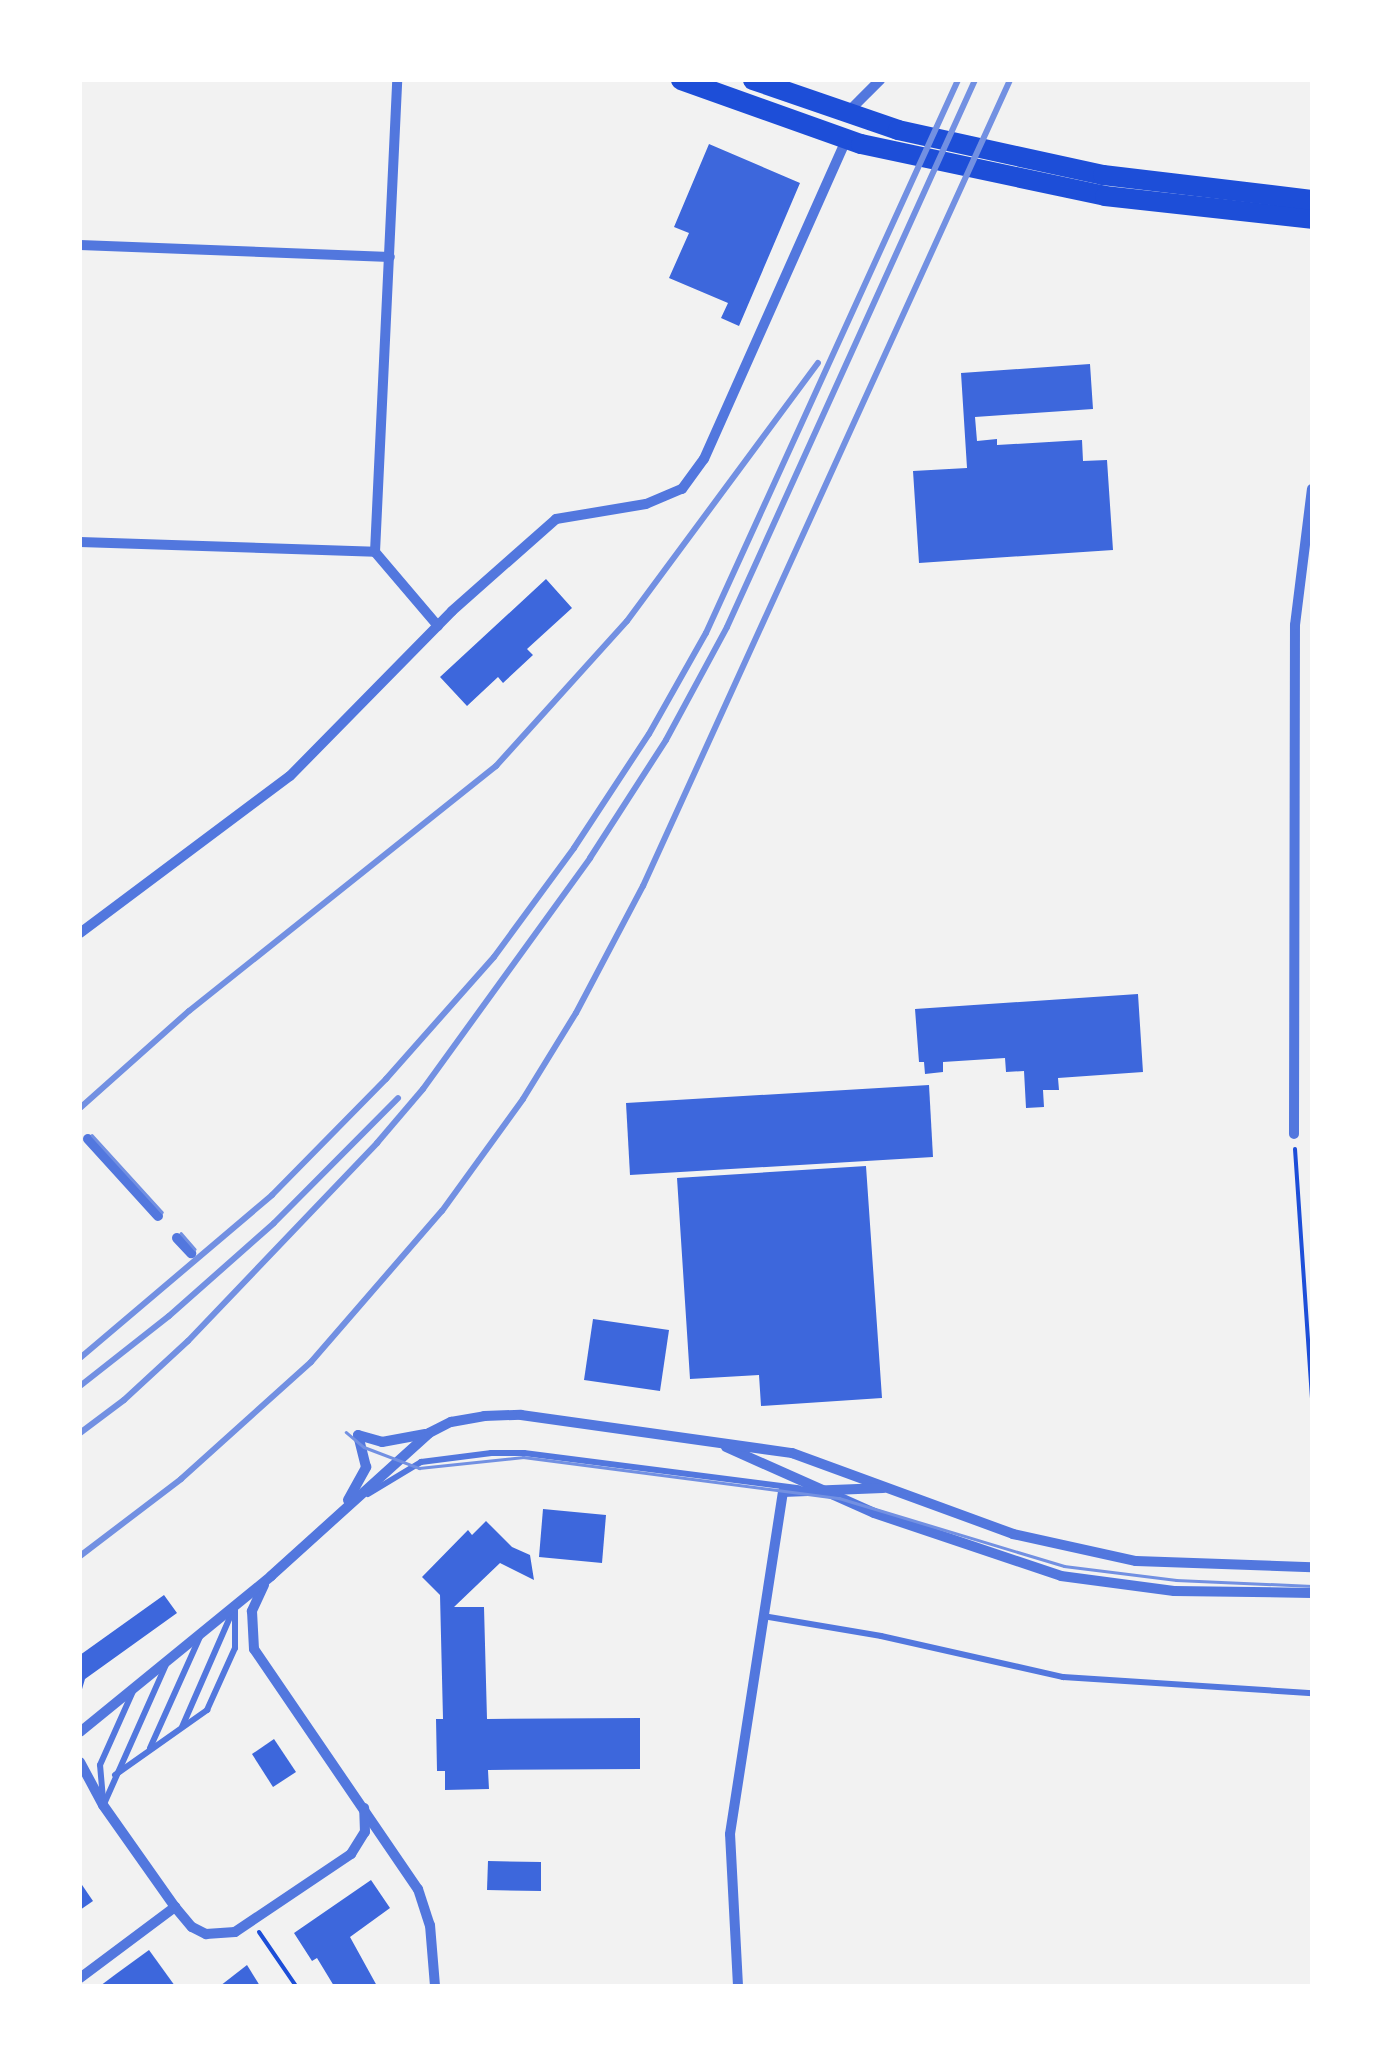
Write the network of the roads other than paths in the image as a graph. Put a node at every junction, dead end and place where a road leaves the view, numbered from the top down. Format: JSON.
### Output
{"nodes":[{"id":1,"x":397,"y":80,"type":"edge"},
{"id":2,"x":681,"y":80,"type":"edge"},
{"id":3,"x":753,"y":80,"type":"edge"},
{"id":4,"x":880,"y":80,"type":"edge"},
{"id":5,"x":846,"y":114,"type":"junction"},
{"id":6,"x":846,"y":140,"type":"junction"},
{"id":7,"x":1312,"y":200,"type":"edge"},
{"id":8,"x":1312,"y":219,"type":"edge"},
{"id":9,"x":80,"y":245,"type":"edge"},
{"id":10,"x":390,"y":257,"type":"junction"},
{"id":11,"x":1312,"y":489,"type":"edge"},
{"id":12,"x":80,"y":542,"type":"edge"},
{"id":13,"x":376,"y":552,"type":"junction"},
{"id":14,"x":438,"y":626,"type":"junction"},
{"id":15,"x":80,"y":933,"type":"edge"},
{"id":16,"x":1294,"y":1134,"type":"road end"},
{"id":17,"x":88,"y":1139,"type":"dead end"},
{"id":18,"x":158,"y":1216,"type":"dead end"},
{"id":19,"x":177,"y":1238,"type":"dead end"},
{"id":20,"x":191,"y":1253,"type":"dead end"},
{"id":21,"x":429,"y":1433,"type":"junction"},
{"id":22,"x":716,"y":1442,"type":"junction"},
{"id":23,"x":887,"y":1488,"type":"junction"},
{"id":24,"x":820,"y":1490,"type":"junction"},
{"id":25,"x":342,"y":1509,"type":"junction"},
{"id":26,"x":1312,"y":1567,"type":"edge"},
{"id":27,"x":270,"y":1576,"type":"junction"},
{"id":28,"x":1312,"y":1593,"type":"edge"},
{"id":29,"x":236,"y":1604,"type":"junction"},
{"id":30,"x":252,"y":1611,"type":"junction"},
{"id":31,"x":763,"y":1616,"type":"junction"},
{"id":32,"x":203,"y":1631,"type":"junction"},
{"id":33,"x":169,"y":1660,"type":"junction"},
{"id":34,"x":137,"y":1683,"type":"junction"},
{"id":35,"x":1309,"y":1693,"type":"edge"},
{"id":36,"x":181,"y":1728,"type":"junction"},
{"id":37,"x":80,"y":1732,"type":"edge"},
{"id":38,"x":148,"y":1751,"type":"junction"},
{"id":39,"x":80,"y":1762,"type":"edge"},
{"id":40,"x":116,"y":1776,"type":"junction"},
{"id":41,"x":362,"y":1802,"type":"junction"},
{"id":42,"x":103,"y":1805,"type":"junction"},
{"id":43,"x":175,"y":1908,"type":"junction"},
{"id":44,"x":80,"y":1978,"type":"edge"},
{"id":45,"x":435,"y":1986,"type":"edge"},
{"id":46,"x":738,"y":1986,"type":"edge"}],
"edges":[{"from":1,"to":10,"type":"street"},
{"from":2,"to":6,"type":"main road"},
{"from":3,"to":5,"type":"main road"},
{"from":4,"to":5,"type":"street"},
{"from":5,"to":7,"type":"main road"},
{"from":6,"to":8,"type":"main road"},
{"from":6,"to":14,"type":"street"},
{"from":9,"to":10,"type":"street"},
{"from":10,"to":13,"type":"street"},
{"from":11,"to":16,"type":"street"},
{"from":12,"to":13,"type":"street"},
{"from":13,"to":14,"type":"street"},
{"from":14,"to":15,"type":"street"},
{"from":17,"to":18,"type":"street"},
{"from":19,"to":20,"type":"street"},
{"from":21,"to":22,"type":"street"},
{"from":21,"to":25,"type":"street"},
{"from":21,"to":25,"type":"street"},
{"from":22,"to":23,"type":"street"},
{"from":22,"to":24,"type":"street"},
{"from":23,"to":24,"type":"street"},
{"from":23,"to":26,"type":"street"},
{"from":24,"to":25,"type":"lane"},
{"from":24,"to":28,"type":"street"},
{"from":24,"to":31,"type":"street"},
{"from":25,"to":27,"type":"street"},
{"from":27,"to":29,"type":"street"},
{"from":27,"to":30,"type":"street"},
{"from":29,"to":30,"type":"street"},
{"from":29,"to":32,"type":"street"},
{"from":29,"to":36,"type":"lane"},
{"from":29,"to":36,"type":"lane"},
{"from":30,"to":41,"type":"street"},
{"from":31,"to":35,"type":"lane"},
{"from":31,"to":46,"type":"street"},
{"from":32,"to":33,"type":"street"},
{"from":32,"to":38,"type":"lane"},
{"from":33,"to":34,"type":"street"},
{"from":33,"to":40,"type":"lane"},
{"from":34,"to":37,"type":"street"},
{"from":34,"to":42,"type":"lane"},
{"from":36,"to":38,"type":"lane"},
{"from":38,"to":40,"type":"lane"},
{"from":39,"to":42,"type":"street"},
{"from":40,"to":42,"type":"lane"},
{"from":41,"to":43,"type":"street"},
{"from":41,"to":45,"type":"street"},
{"from":42,"to":43,"type":"street"},
{"from":43,"to":44,"type":"street"}]}
